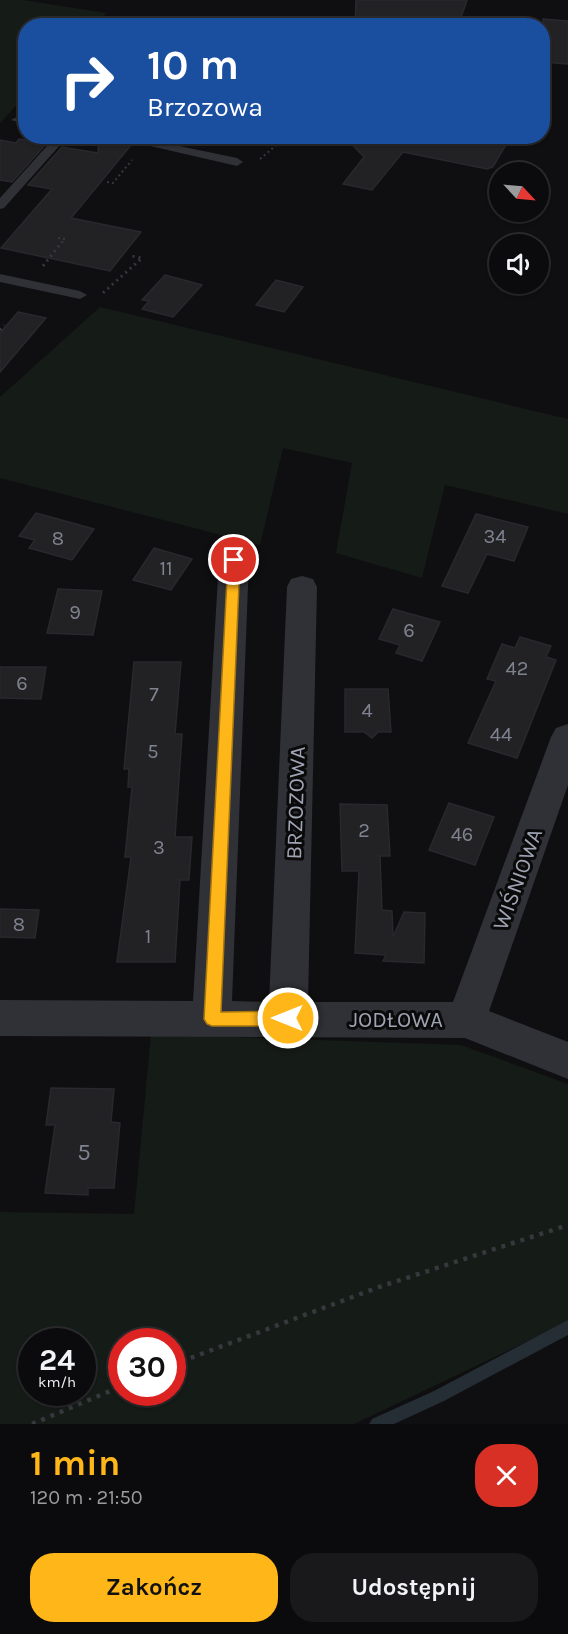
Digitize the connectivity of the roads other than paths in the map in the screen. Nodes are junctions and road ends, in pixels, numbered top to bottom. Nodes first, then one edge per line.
1 (56, 144) edge
2 (147, 144) edge
3 (237, 162) road end
4 (0, 205) edge
5 (0, 278) edge
6 (80, 295) road end
7 (234, 560) dead end
8 (302, 587) dead end
9 (568, 737) edge
10 (0, 1018) edge
11 (288, 1018) junction
12 (212, 1019) junction
13 (466, 1020) junction
14 (568, 1061) edge

1 - 4 lane
2 - 3 lane
5 - 6 lane
7 - 12 street
8 - 11 street, BRZOZOWA
9 - 13 street, WIŚNIOWA
10 - 12 street, JODŁOWA
11 - 12 street, JODŁOWA
11 - 13 street, JODŁOWA
13 - 14 street, JODŁOWA

